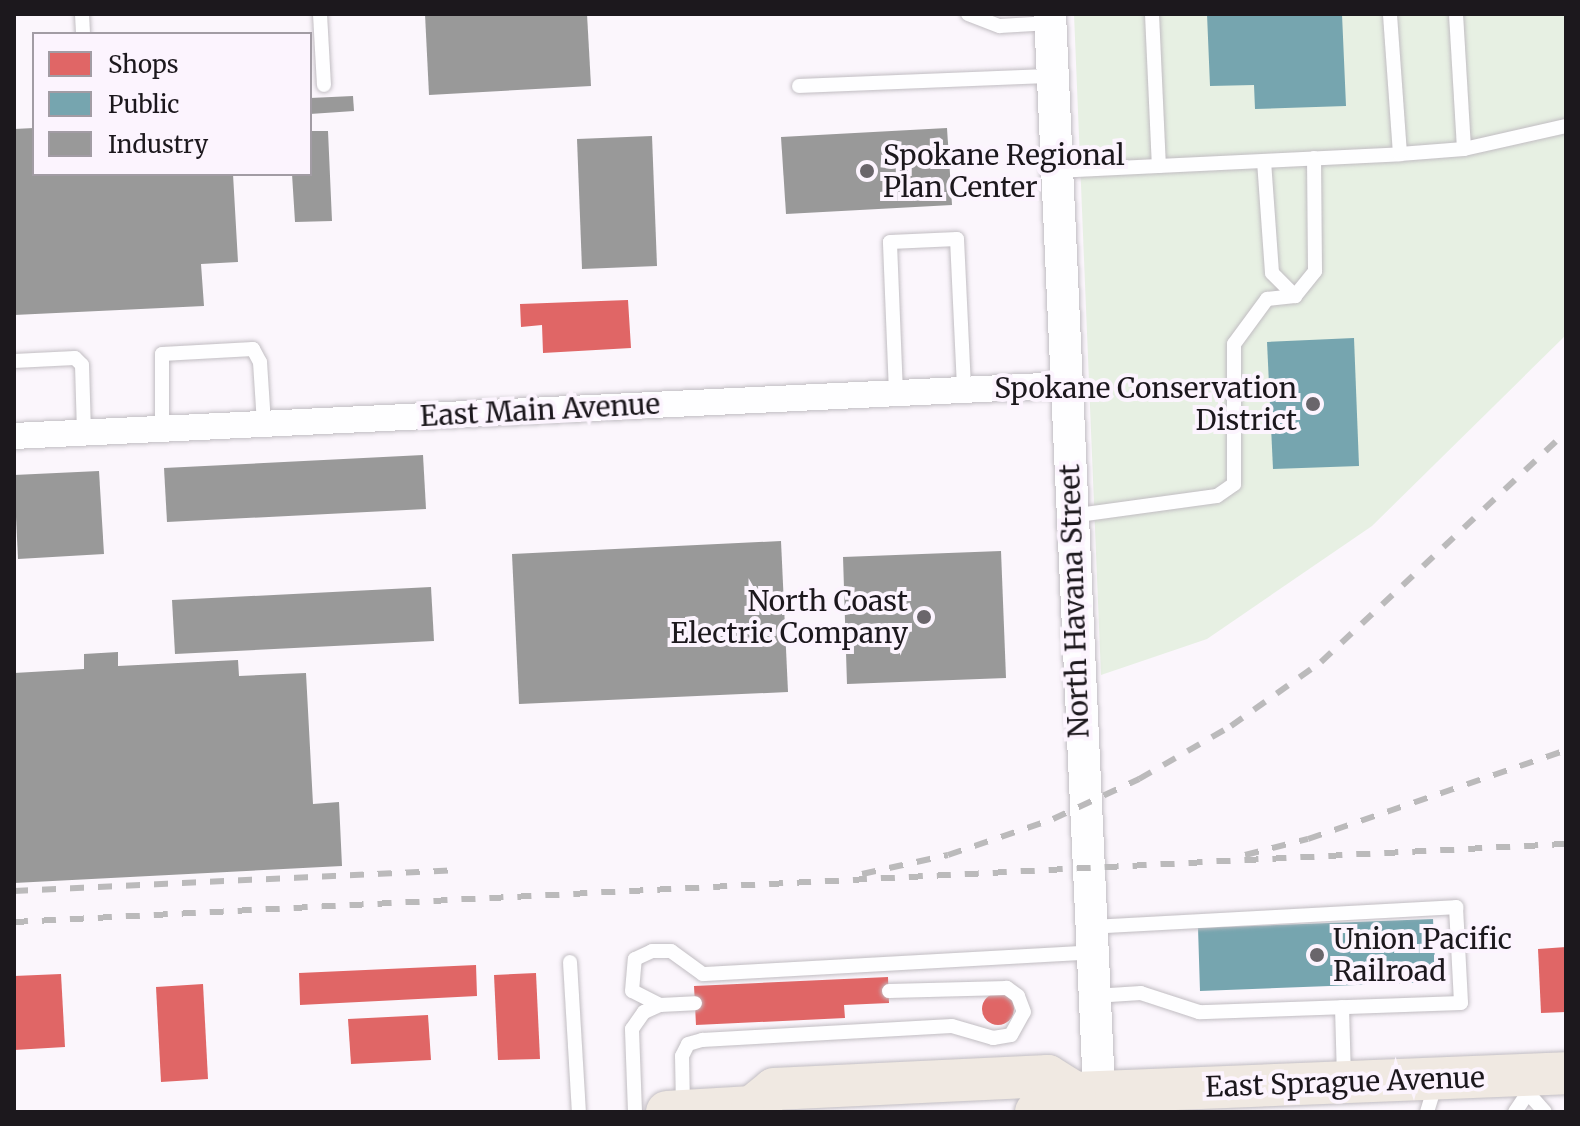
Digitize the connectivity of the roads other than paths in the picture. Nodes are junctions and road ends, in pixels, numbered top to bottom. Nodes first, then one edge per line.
1 (320, 14) edge
2 (968, 14) edge
3 (1152, 14) edge
4 (1390, 14) edge
5 (1456, 14) edge
6 (1050, 19) edge
7 (1053, 76) junction
8 (324, 85) dead end
9 (799, 86) dead end
10 (1566, 126) edge
11 (1464, 149) junction
12 (1400, 154) junction
13 (1314, 158) junction
14 (1264, 161) junction
15 (1159, 166) junction
16 (1056, 171) junction
17 (1295, 296) junction
18 (14, 361) edge
19 (1065, 385) junction
20 (964, 390) junction
21 (896, 393) junction
22 (264, 424) junction
23 (162, 429) junction
24 (84, 433) junction
25 (14, 436) edge
26 (1071, 516) junction
27 (1090, 940) junction
28 (570, 962) dead end
29 (889, 991) dead end
30 (1093, 996) junction
31 (695, 1003) dead end
32 (660, 1005) junction
33 (1342, 1007) junction
34 (1345, 1082) junction
35 (1534, 1088) edge
36 (1432, 1095) edge
37 (1091, 1099) edge
38 (1169, 1100) edge
39 (755, 1110) edge
40 (686, 1111) edge
41 (579, 1112) edge
42 (635, 1112) edge
43 (1036, 1112) edge
44 (1545, 1112) edge

1 - 8 lane
2 - 6 lane
3 - 15 lane
4 - 12 lane
5 - 11 lane
6 - 7 street, North Havana Street
7 - 9 lane
7 - 16 street, North Havana Street
10 - 11 lane
11 - 12 lane
12 - 13 lane
13 - 14 lane
13 - 17 lane
14 - 15 lane
14 - 17 lane
15 - 16 lane
16 - 19 street, North Havana Street
17 - 26 lane
18 - 24 lane
19 - 20 street, East Main Avenue
19 - 26 street, North Havana Street
20 - 21 street, East Main Avenue
20 - 21 lane
21 - 22 street, East Main Avenue
22 - 23 street, East Main Avenue
22 - 23 lane
23 - 24 street, East Main Avenue
24 - 25 street, East Main Avenue
26 - 27 street, North Havana Street
27 - 30 street, North Havana Street
27 - 32 lane
27 - 33 lane
28 - 41 lane
29 - 40 lane
30 - 33 lane
30 - 37 street, North Havana Street
31 - 32 lane
32 - 42 lane
33 - 34 lane
34 - 36 main road, East Sprague Avenue
34 - 38 main road, East Sprague Avenue
35 - 36 main road, East Sprague Avenue
35 - 44 lane
37 - 38 main road, East Sprague Avenue
37 - 39 main road, East Sprague Avenue
37 - 43 main road, East Sprague Avenue
39 - 40 main road, East Sprague Avenue

